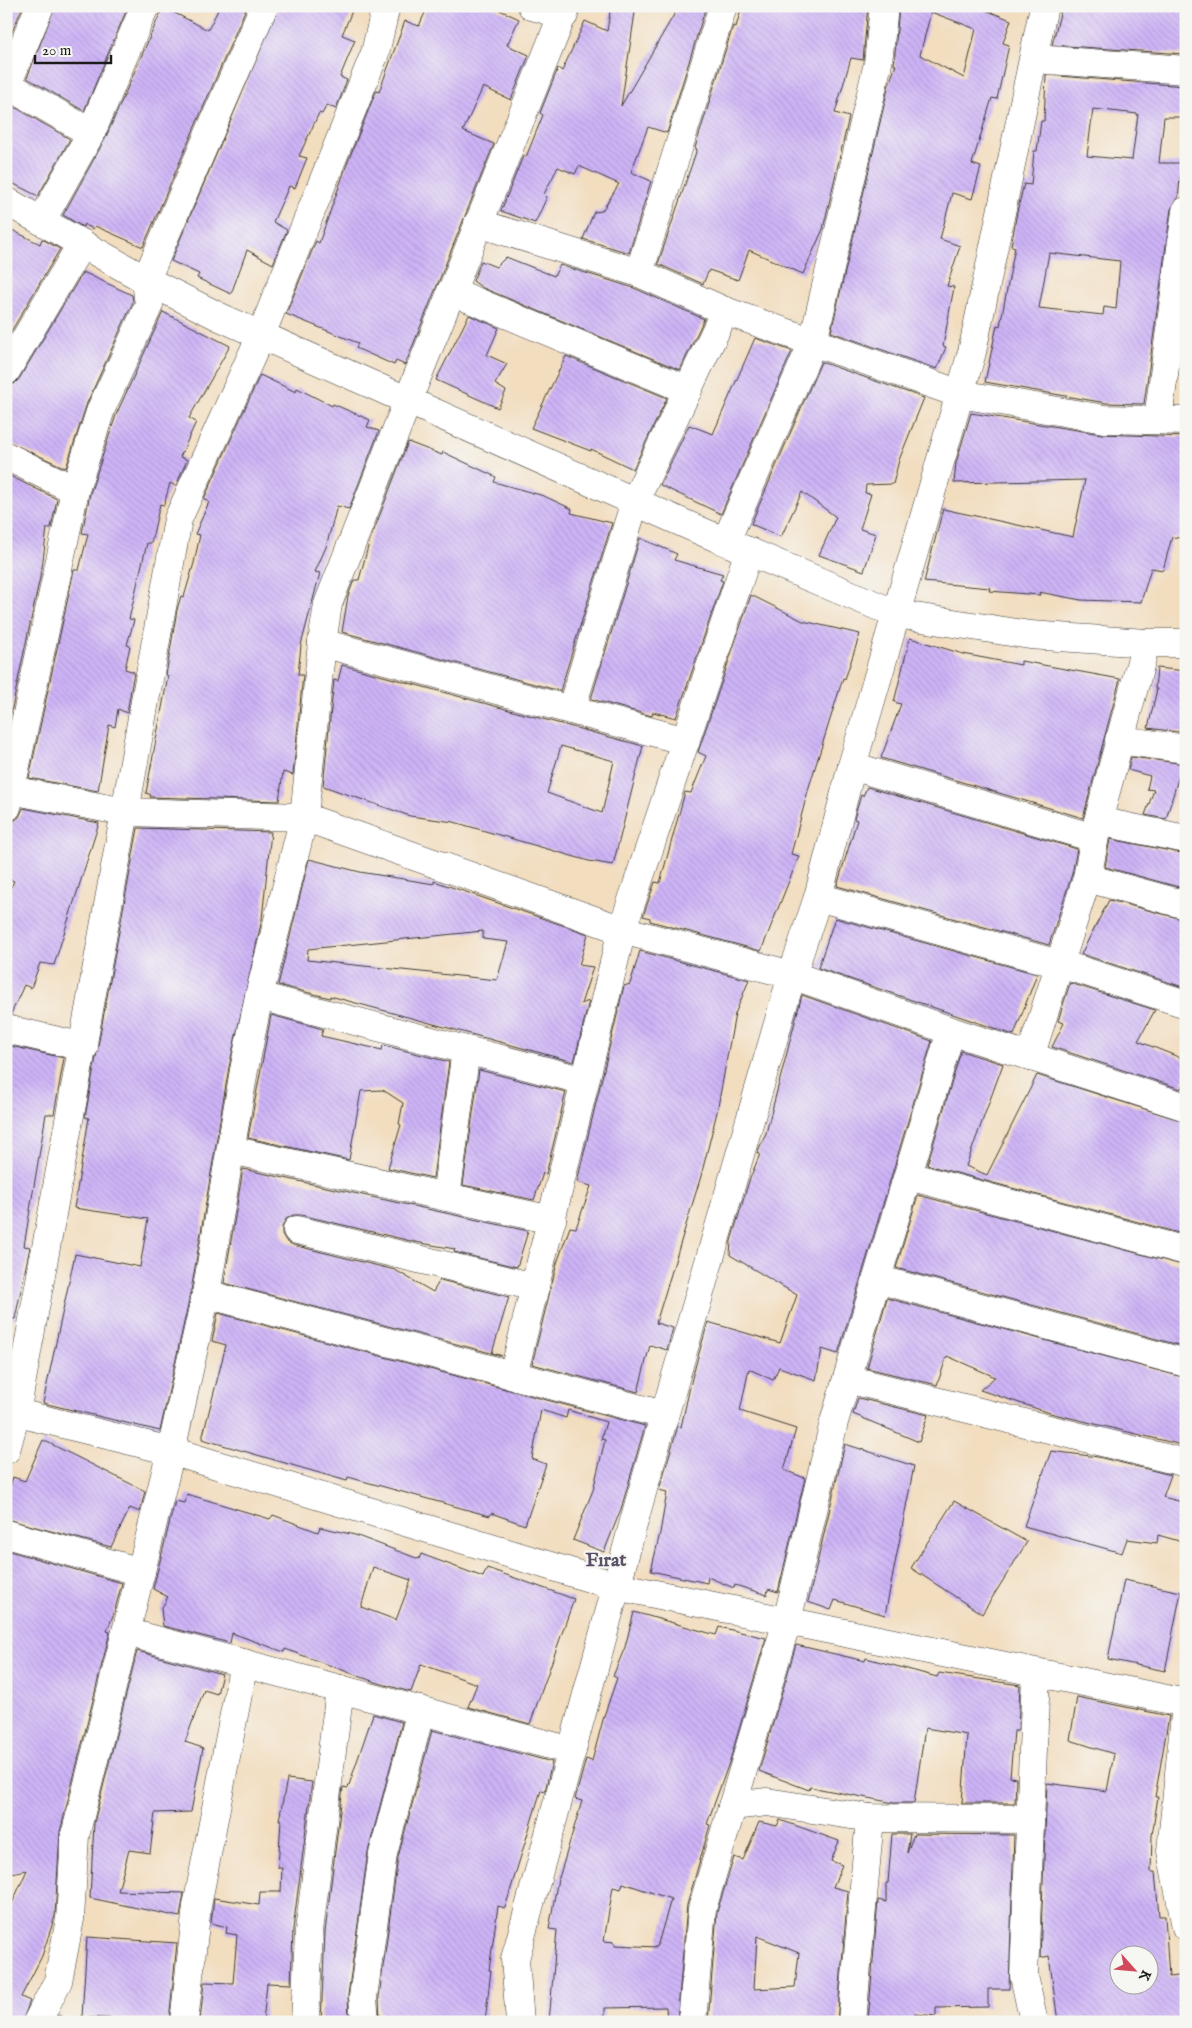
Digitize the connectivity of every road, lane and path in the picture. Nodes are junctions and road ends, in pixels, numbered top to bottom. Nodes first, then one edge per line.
1 (40, 6) edge
2 (145, 6) edge
3 (264, 6) edge
4 (386, 6) edge
5 (532, 6) edge
6 (723, 6) edge
7 (884, 6) edge
8 (1044, 6) edge
9 (565, 11) edge
10 (1035, 60) junction
11 (1186, 70) edge
12 (7, 84) edge
13 (91, 133) junction
14 (6, 201) edge
15 (1186, 212) edge
16 (42, 220) junction
17 (478, 223) junction
18 (82, 243) junction
19 (639, 273) junction
20 (146, 280) junction
21 (451, 291) junction
22 (725, 311) junction
23 (261, 335) junction
24 (813, 342) junction
25 (6, 371) edge
26 (688, 390) junction
27 (960, 394) junction
28 (408, 400) junction
29 (1158, 419) junction
30 (1186, 421) edge
31 (6, 456) edge
32 (75, 490) junction
33 (635, 501) junction
34 (737, 546) junction
35 (896, 614) junction
36 (322, 643) junction
37 (1146, 643) junction
38 (1186, 643) edge
39 (571, 710) junction
40 (1119, 740) junction
41 (686, 741) junction
42 (1186, 749) edge
43 (852, 766) junction
44 (8, 796) edge
45 (125, 812) junction
46 (304, 816) junction
47 (1096, 829) junction
48 (1186, 840) edge
49 (1087, 878) junction
50 (818, 897) junction
51 (1186, 906) edge
52 (622, 930) junction
53 (1059, 965) junction
54 (792, 975) junction
55 (259, 996) junction
56 (1186, 1004) edge
57 (6, 1029) edge
58 (951, 1031) junction
59 (84, 1047) junction
60 (466, 1050) junction
61 (1030, 1057) junction
62 (585, 1081) junction
63 (1186, 1107) edge
64 (231, 1150) junction
65 (909, 1176) junction
66 (446, 1197) junction
67 (552, 1220) junction
68 (297, 1230) dead end
69 (1186, 1251) edge
70 (877, 1278) junction
71 (535, 1287) junction
72 (206, 1294) junction
73 (1186, 1363) edge
74 (513, 1376) junction
75 (847, 1379) junction
76 (11, 1412) edge
77 (664, 1415) junction
78 (6, 1450) edge
79 (171, 1451) junction
80 (1186, 1463) edge
81 (6, 1534) edge
82 (141, 1572) junction
83 (616, 1586) junction
84 (787, 1622) junction
85 (126, 1632) junction
86 (244, 1663) junction
87 (1036, 1673) junction
88 (340, 1689) junction
89 (1186, 1704) edge
90 (420, 1710) junction
91 (572, 1751) junction
92 (732, 1806) junction
93 (870, 1818) junction
94 (1030, 1819) junction
95 (1186, 1928) edge
96 (37, 2022) edge
97 (184, 2022) edge
98 (305, 2022) edge
99 (365, 2022) edge
100 (520, 2022) edge
101 (692, 2022) edge
102 (852, 2022) edge
103 (1034, 2022) edge

1 - 12 street
2 - 13 street
3 - 20 street
4 - 23 street
5 - 9 street
6 - 19 street
7 - 24 street
8 - 10 street
9 - 17 street
10 - 11 street
10 - 27 street
12 - 13 street
13 - 16 street
14 - 16 street
15 - 29 street
16 - 18 street
17 - 19 street
17 - 21 street
18 - 20 street
18 - 25 street
19 - 22 street
20 - 23 street
20 - 32 street
21 - 26 street
21 - 28 street
22 - 24 street
22 - 26 street
23 - 28 street
23 - 45 street
24 - 27 street
24 - 34 street
26 - 33 street
27 - 29 street
27 - 35 street
28 - 33 street
28 - 36 street
29 - 30 street
31 - 32 street
32 - 44 street
33 - 34 street
33 - 39 street
34 - 35 street
34 - 41 street
35 - 37 street
35 - 43 street
36 - 39 street
36 - 46 street
37 - 38 street
37 - 40 street
39 - 41 street
40 - 42 street
40 - 47 street
41 - 52 street
43 - 47 street
43 - 50 street
44 - 45 street
45 - 46 street
45 - 59 street
46 - 52 street
46 - 55 street
47 - 48 street
47 - 49 street
49 - 51 street
49 - 53 street
50 - 53 street
50 - 54 street
52 - 54 street
52 - 62 street
53 - 56 street
53 - 61 street
54 - 58 street
54 - 77 street
55 - 60 street
55 - 64 street
57 - 59 street
58 - 61 street
58 - 65 street
59 - 76 street
60 - 62 street
60 - 66 street
61 - 63 street
62 - 67 street
64 - 66 street
64 - 72 street
65 - 69 street
65 - 70 street
66 - 67 street
67 - 71 street
68 - 71 street
70 - 73 street
70 - 75 street
71 - 74 street
72 - 74 street
72 - 79 street
74 - 77 street
75 - 80 street
75 - 84 street
76 - 78 street
76 - 79 street
77 - 83 street
79 - 82 street
79 - 83 street
81 - 82 street
82 - 85 street
83 - 84 street
83 - 91 street
84 - 87 street
84 - 92 street
85 - 86 street
85 - 96 street
86 - 88 street
86 - 97 street
87 - 89 street
87 - 94 street
88 - 90 street
88 - 98 street
89 - 95 street
90 - 91 street
90 - 99 street
91 - 100 street
92 - 93 street
92 - 101 street
93 - 94 street
93 - 102 street
94 - 103 street

